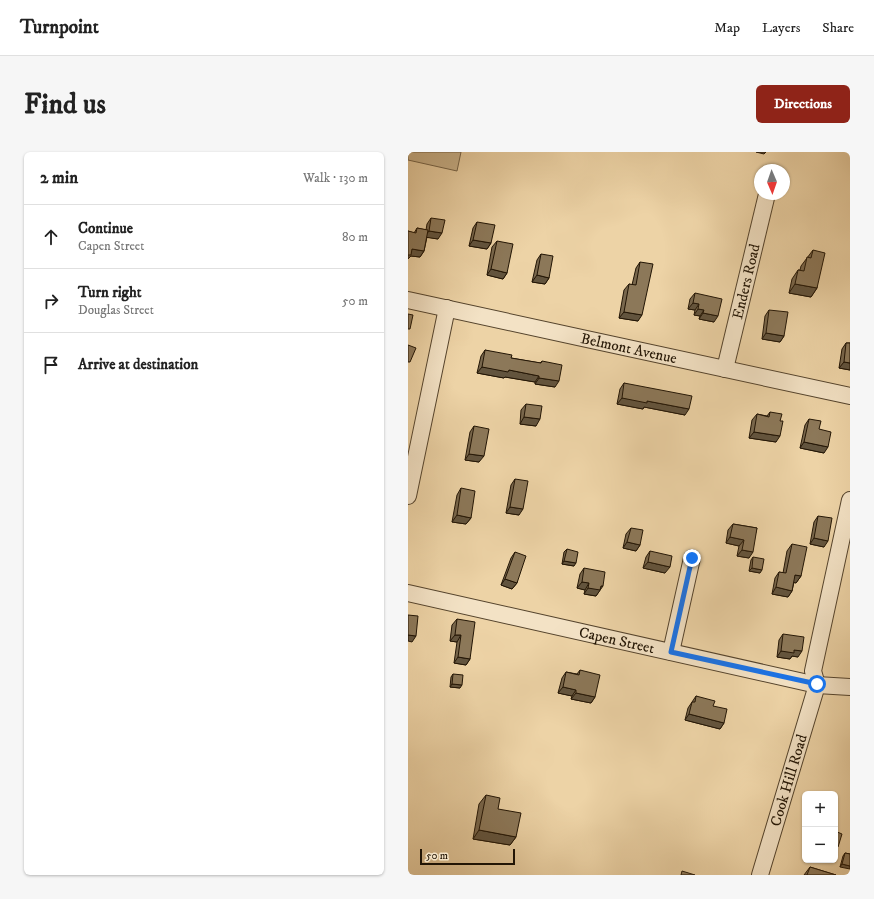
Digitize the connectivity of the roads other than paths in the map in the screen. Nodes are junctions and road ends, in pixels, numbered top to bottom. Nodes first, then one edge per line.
1 (766, 200) edge
2 (408, 300) edge
3 (447, 308) junction
4 (725, 369) junction
5 (850, 396) edge
6 (408, 496) edge
7 (850, 500) edge
8 (692, 558) dead end
9 (408, 593) edge
10 (671, 652) junction
11 (817, 684) junction
12 (850, 687) edge
13 (760, 875) edge

1 - 4 street, Enders Road
2 - 3 street, Belmont Avenue
3 - 4 street, Belmont Avenue
3 - 6 street
4 - 5 street, Belmont Avenue
7 - 11 street
8 - 10 street
9 - 10 street, Capen Street
10 - 11 street, Capen Street
11 - 12 street, Capen Street
11 - 13 street, Cook Hill Road

